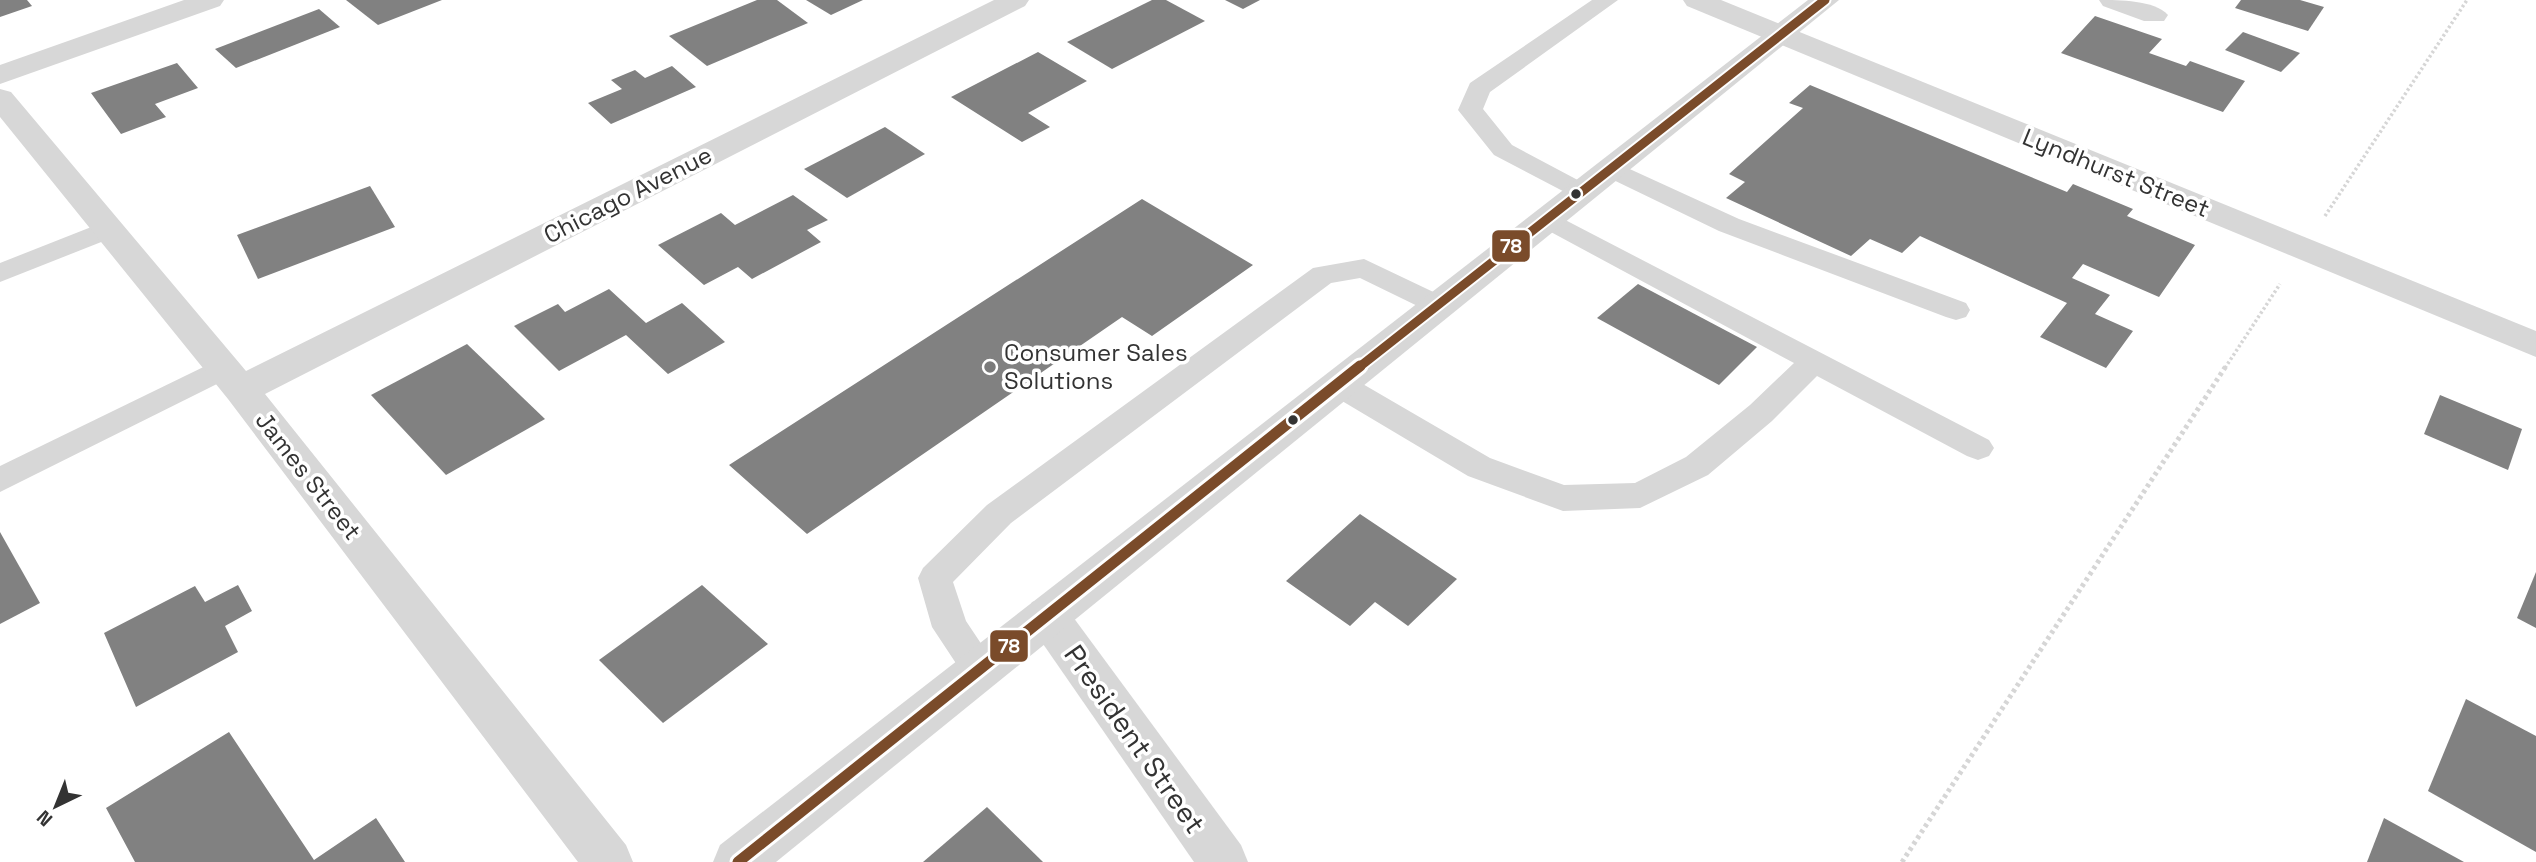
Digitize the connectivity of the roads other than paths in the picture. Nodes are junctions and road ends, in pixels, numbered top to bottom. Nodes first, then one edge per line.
1 (210, 0) edge
2 (1015, 0) edge
3 (1607, 0) edge
4 (1697, 0) edge
5 (1825, 0) edge
6 (2113, 0) edge
7 (2154, 15) dead end
8 (1778, 33) junction
9 (0, 75) edge
10 (0, 98) edge
11 (1610, 168) junction
12 (1580, 192) junction
13 (1546, 218) junction
14 (109, 229) junction
15 (0, 273) edge
16 (1436, 306) junction
17 (1956, 310) dead end
18 (2536, 345) edge
19 (1815, 360) junction
20 (232, 379) junction
21 (1338, 384) junction
22 (1978, 448) dead end
23 (0, 480) edge
24 (1047, 615) junction
25 (980, 669) junction
26 (608, 862) edge
27 (738, 862) edge
28 (1223, 862) edge

1 - 9 street
2 - 20 street, Chicago Avenue
3 - 12 lane
4 - 8 street, Lyndhurst Street
5 - 8 street
6 - 7 street
8 - 11 street
8 - 18 street, Lyndhurst Street
10 - 14 street, James Street
11 - 12 street
11 - 17 lane
12 - 13 street
13 - 16 street
13 - 19 lane
14 - 15 lane
14 - 20 street, James Street
16 - 21 street
16 - 25 lane
19 - 21 lane
19 - 22 lane
20 - 23 lane
20 - 26 street, James Street
21 - 24 street
24 - 25 street
24 - 28 street, President Street
25 - 27 street

